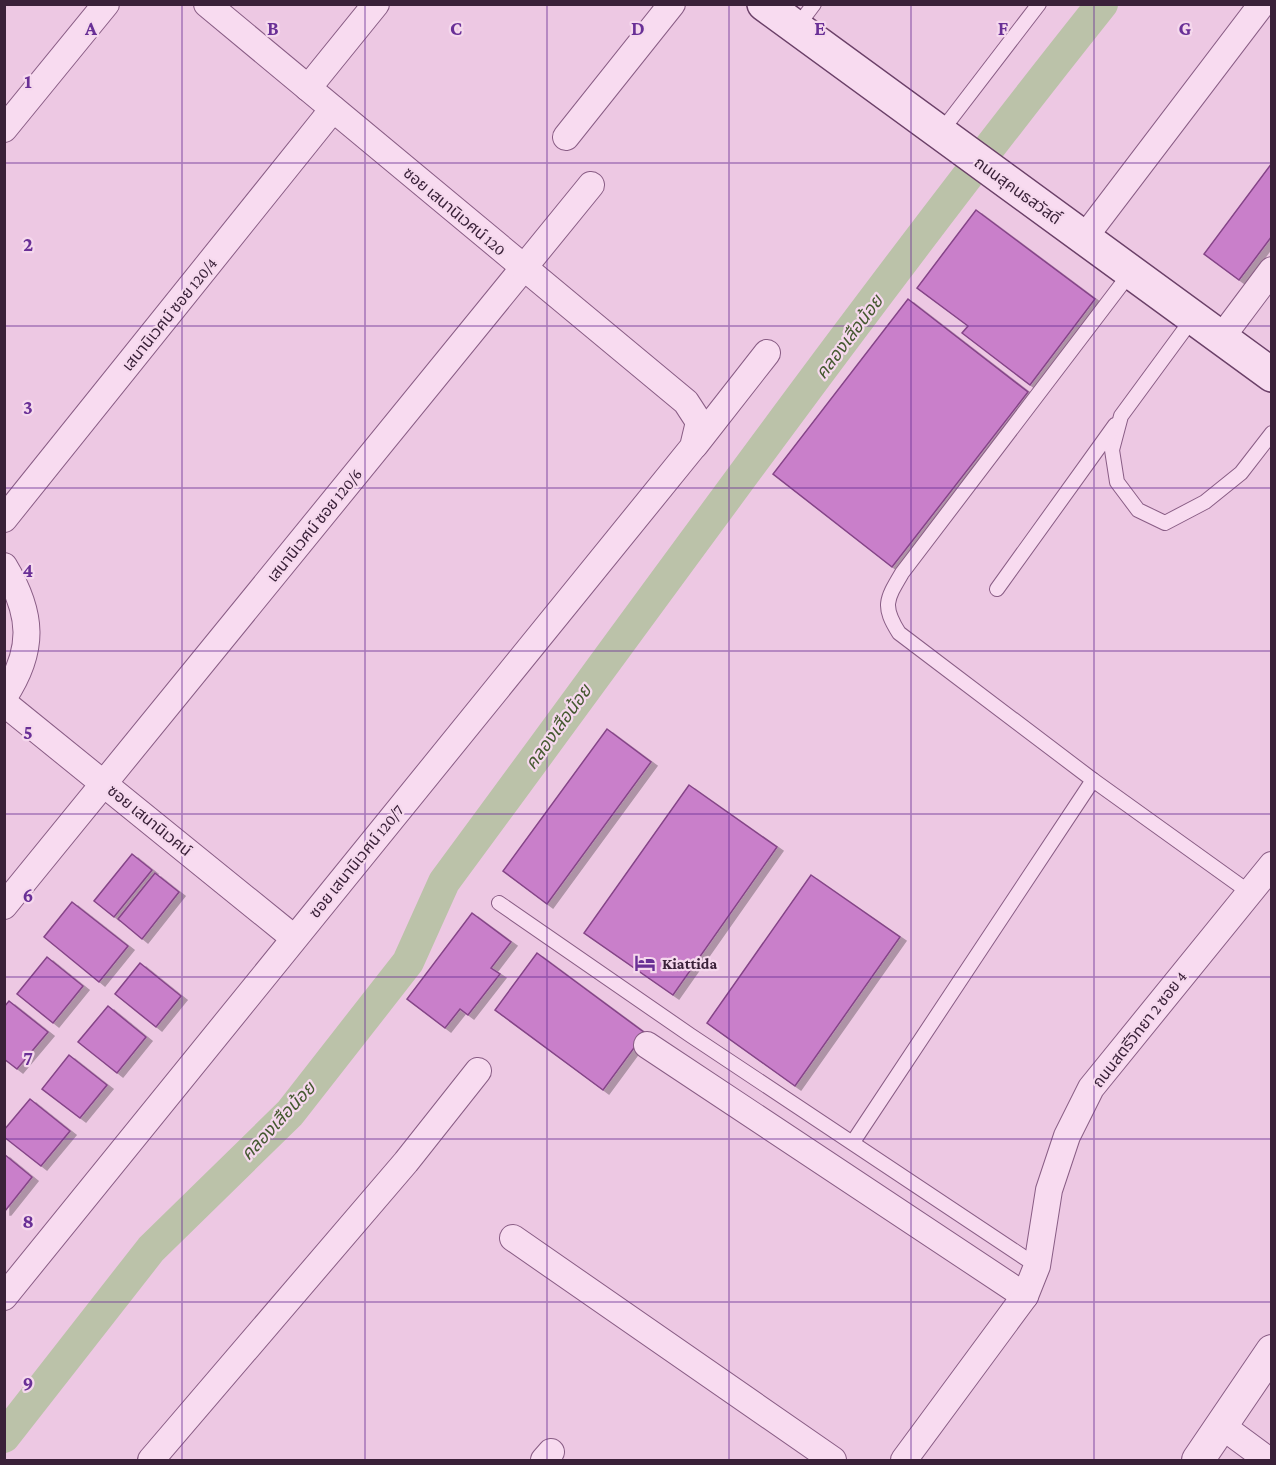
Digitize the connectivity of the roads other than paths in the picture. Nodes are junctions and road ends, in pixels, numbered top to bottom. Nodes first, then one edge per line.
1 (106, 4) edge
2 (207, 4) edge
3 (376, 4) edge
4 (672, 4) edge
5 (764, 4) edge
6 (1039, 4) edge
7 (1262, 4) edge
8 (805, 16) edge
9 (308, 88) junction
10 (333, 109) junction
11 (4, 129) edge
12 (566, 137) dead end
13 (950, 140) junction
14 (591, 185) dead end
15 (1084, 238) junction
16 (523, 268) junction
17 (1272, 270) edge
18 (1131, 272) junction
19 (1193, 318) junction
20 (1221, 338) junction
21 (767, 353) dead end
22 (1272, 375) edge
23 (1121, 416) junction
24 (699, 422) joint
25 (1272, 434) edge
26 (693, 447) junction
27 (4, 519) edge
28 (4, 566) edge
29 (997, 589) dead end
30 (4, 697) edge
31 (4, 703) edge
32 (1093, 780) junction
33 (105, 783) junction
34 (1272, 865) edge
35 (1249, 892) junction
36 (499, 903) dead end
37 (4, 906) edge
38 (294, 938) junction
39 (647, 1045) dead end
40 (478, 1071) dead end
41 (853, 1142) junction
42 (513, 1238) dead end
43 (1037, 1266) junction
44 (4, 1296) edge
45 (1025, 1296) junction
46 (1272, 1351) edge
47 (1222, 1426) junction
48 (151, 1461) edge
49 (833, 1461) edge
50 (904, 1461) edge
51 (1198, 1461) edge
52 (1268, 1461) edge

1 - 11 street
2 - 9 street, ซอย เสนานิเวศน์ 120
3 - 9 street
4 - 12 street
5 - 8 main road, ถนนสุคนธสวัสดิ์
6 - 13 lane
7 - 15 street
8 - 13 main road, ถนนสุคนธสวัสดิ์
9 - 10 street, ซอย เสนานิเวศน์ 120
10 - 16 street, ซอย เสนานิเวศน์ 120
10 - 27 street, เสนานิเวศน์ ซอย 120/4
13 - 15 main road, ถนนสุคนธสวัสดิ์
14 - 16 street, เสนานิเวศน์ ซอย 120/6
15 - 18 main road, ถนนสุคนธสวัสดิ์
16 - 24 street, ซอย เสนานิเวศน์ 120
16 - 33 street, เสนานิเวศน์ ซอย 120/6
17 - 20 street
18 - 19 main road, ถนนสุคนธสวัสดิ์
18 - 32 lane
19 - 20 main road, ถนนสุคนธสวัสดิ์
19 - 23 lane
20 - 22 main road, ถนนสุคนธสวัสดิ์
21 - 26 street
23 - 25 lane
23 - 29 lane
24 - 26 street, ซอย เสนานิเวศน์ 120/7
26 - 38 street, ซอย เสนานิเวศน์ 120/7
28 - 30 street
31 - 33 street, ซอย เสนานิเวศน์
32 - 35 lane
32 - 41 lane
33 - 37 street, เสนานิเวศน์ ซอย 120/6
33 - 38 street, ซอย เสนานิเวศน์
34 - 35 street, ถนนสตรีวิทยา 2 ซอย 4
35 - 43 street, ถนนสตรีวิทยา 2 ซอย 4
36 - 41 lane
38 - 44 street, ซอย เสนานิเวศน์ 120/7
39 - 45 street
40 - 48 street
41 - 43 lane
42 - 49 street
43 - 45 street, ถนนสตรีวิทยา 2 ซอย 4
45 - 50 street, ถนนสตรีวิทยา 2 ซอย 4
46 - 47 street
47 - 51 street
47 - 52 street

